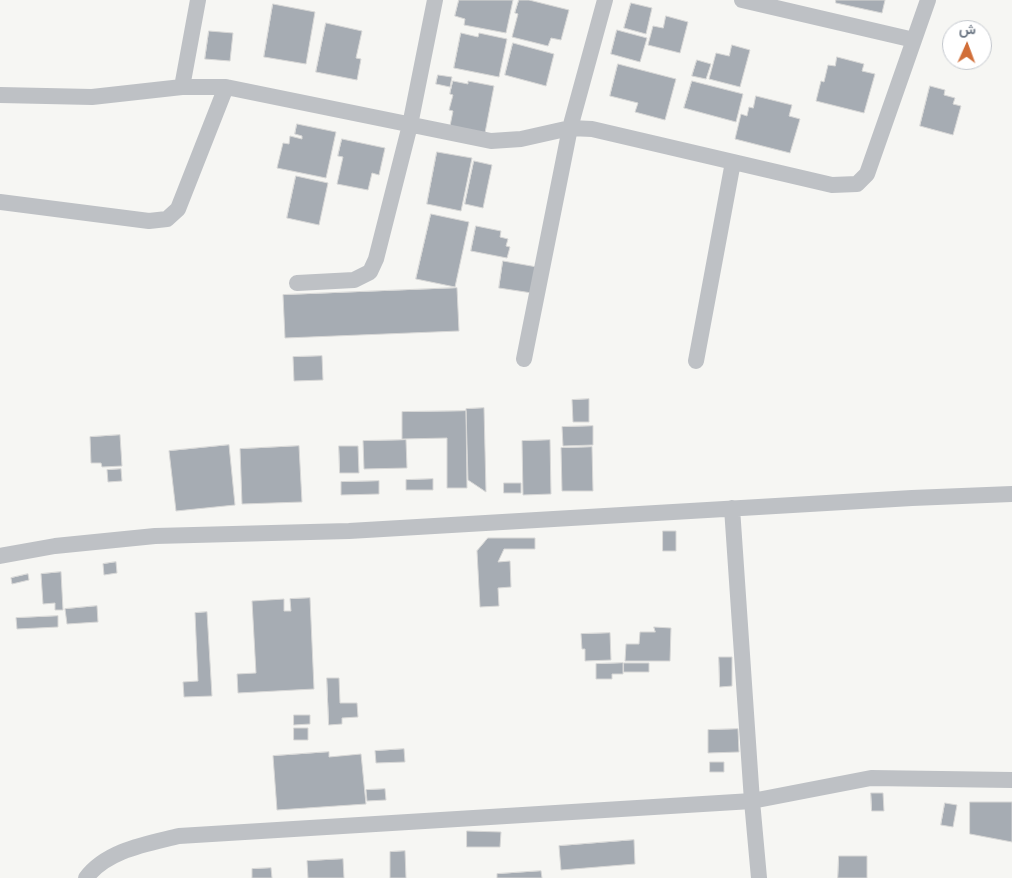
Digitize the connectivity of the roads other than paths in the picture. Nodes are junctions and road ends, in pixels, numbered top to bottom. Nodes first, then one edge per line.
1 (198, 0) edge
2 (435, 0) edge
3 (604, 0) edge
4 (742, 0) edge
5 (928, 0) edge
6 (914, 40) junction
7 (182, 87) junction
8 (226, 87) junction
9 (0, 95) edge
10 (410, 125) junction
11 (570, 128) junction
12 (733, 162) junction
13 (0, 202) edge
14 (298, 284) dead end
15 (524, 359) dead end
16 (696, 361) dead end
17 (1012, 494) edge
18 (732, 508) junction
19 (0, 556) edge
20 (1012, 780) edge
21 (752, 801) junction
22 (86, 878) edge
23 (759, 878) edge

1 - 7 street
2 - 10 street
3 - 11 street
4 - 6 street
5 - 6 street
6 - 12 street
7 - 8 street
7 - 9 street
8 - 10 street
8 - 13 street
10 - 11 street
10 - 14 street
11 - 12 street
11 - 15 street
12 - 16 street
17 - 18 street
18 - 19 street
18 - 21 street
20 - 21 street
21 - 22 street
21 - 23 street

